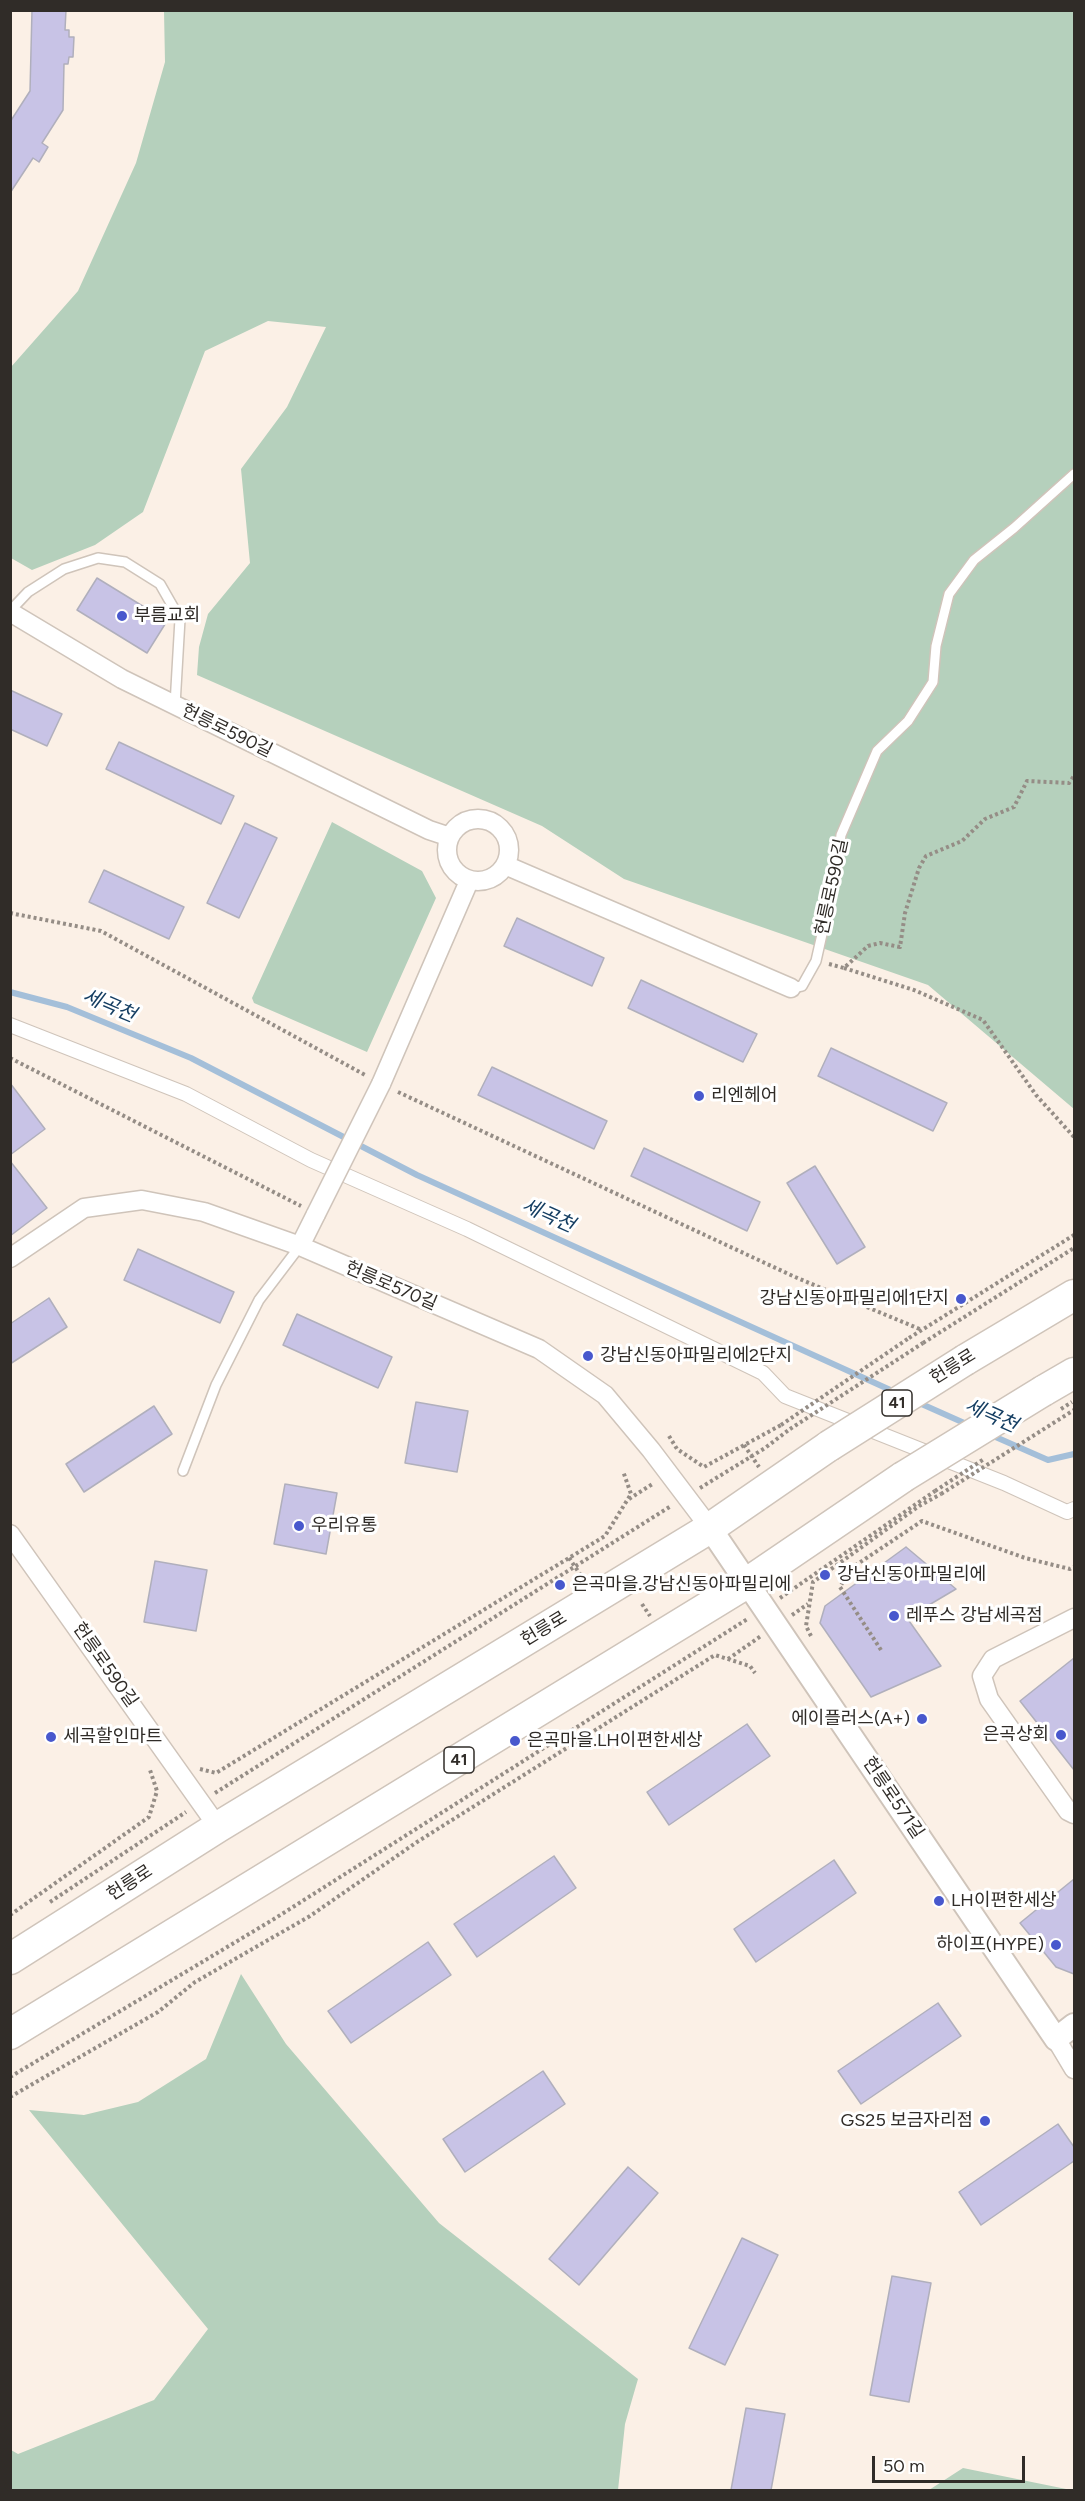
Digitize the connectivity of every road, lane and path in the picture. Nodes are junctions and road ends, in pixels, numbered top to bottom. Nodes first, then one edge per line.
1 (1074, 474) edge
2 (10, 611) edge
3 (176, 705) junction
4 (1074, 776) edge
5 (450, 837) junction
6 (505, 865) junction
7 (469, 881) junction
8 (10, 913) edge
9 (816, 961) junction
10 (844, 968) junction
11 (791, 988) joint
12 (10, 1024) edge
13 (10, 1058) edge
14 (381, 1084) junction
15 (1074, 1137) edge
16 (316, 1214) junction
17 (1074, 1235) edge
18 (300, 1246) junction
19 (1074, 1248) edge
20 (10, 1258) edge
21 (1074, 1295) edge
22 (922, 1330) junction
23 (1074, 1373) edge
24 (1074, 1410) edge
25 (669, 1436) dead end
26 (623, 1471) dead end
27 (183, 1472) dead end
28 (935, 1491) dead end
29 (686, 1496) junction
30 (1074, 1509) edge
31 (710, 1528) junction
32 (10, 1534) edge
33 (1074, 1567) edge
34 (747, 1583) junction
35 (765, 1609) junction
36 (1074, 1618) edge
37 (813, 1638) dead end
38 (881, 1650) dead end
39 (755, 1673) dead end
40 (192, 1761) dead end
41 (150, 1770) dead end
42 (201, 1803) junction
43 (1074, 1814) edge
44 (218, 1827) junction
45 (40, 1908) dead end
46 (10, 1915) edge
47 (10, 1959) edge
48 (1074, 2025) edge
49 (10, 2034) edge
50 (1056, 2039) junction
51 (1074, 2069) edge
52 (10, 2077) edge
53 (10, 2097) edge

1 - 9 lane, 헌릉로590길
2 - 3 street, 헌릉로590길
2 - 3 lane
3 - 5 street, 헌릉로590길
4 - 10 path
5 - 6 street
5 - 7 street
6 - 7 street
6 - 11 street, 헌릉로590길
7 - 14 street
8 - 14 path
9 - 10 path
9 - 11 lane, 헌릉로590길
10 - 15 path
12 - 30 street
13 - 16 path
14 - 16 street, bridge
14 - 22 path
16 - 18 street
17 - 22 path
18 - 20 street, 헌릉로570길
18 - 27 lane
18 - 29 street, 헌릉로570길
19 - 29 path, bridge
21 - 31 main road, 헌릉로 / 41, bridge
22 - 25 path, bridge
23 - 34 main road, 41, bridge
24 - 37 path, bridge
26 - 40 path
28 - 35 path
29 - 31 street, 헌릉로570길
29 - 42 path
31 - 34 street, 헌릉로571길
31 - 44 main road, 헌릉로 / 41
32 - 42 street, 헌릉로590길
33 - 38 path
34 - 35 street, 헌릉로571길
34 - 49 main road, 41
35 - 50 street, 헌릉로571길
35 - 52 path
36 - 43 street
39 - 53 path
41 - 46 path
42 - 44 street, 헌릉로590길
42 - 45 path
44 - 47 main road, 헌릉로 / 41
48 - 50 street
50 - 51 street, 헌릉로571길

